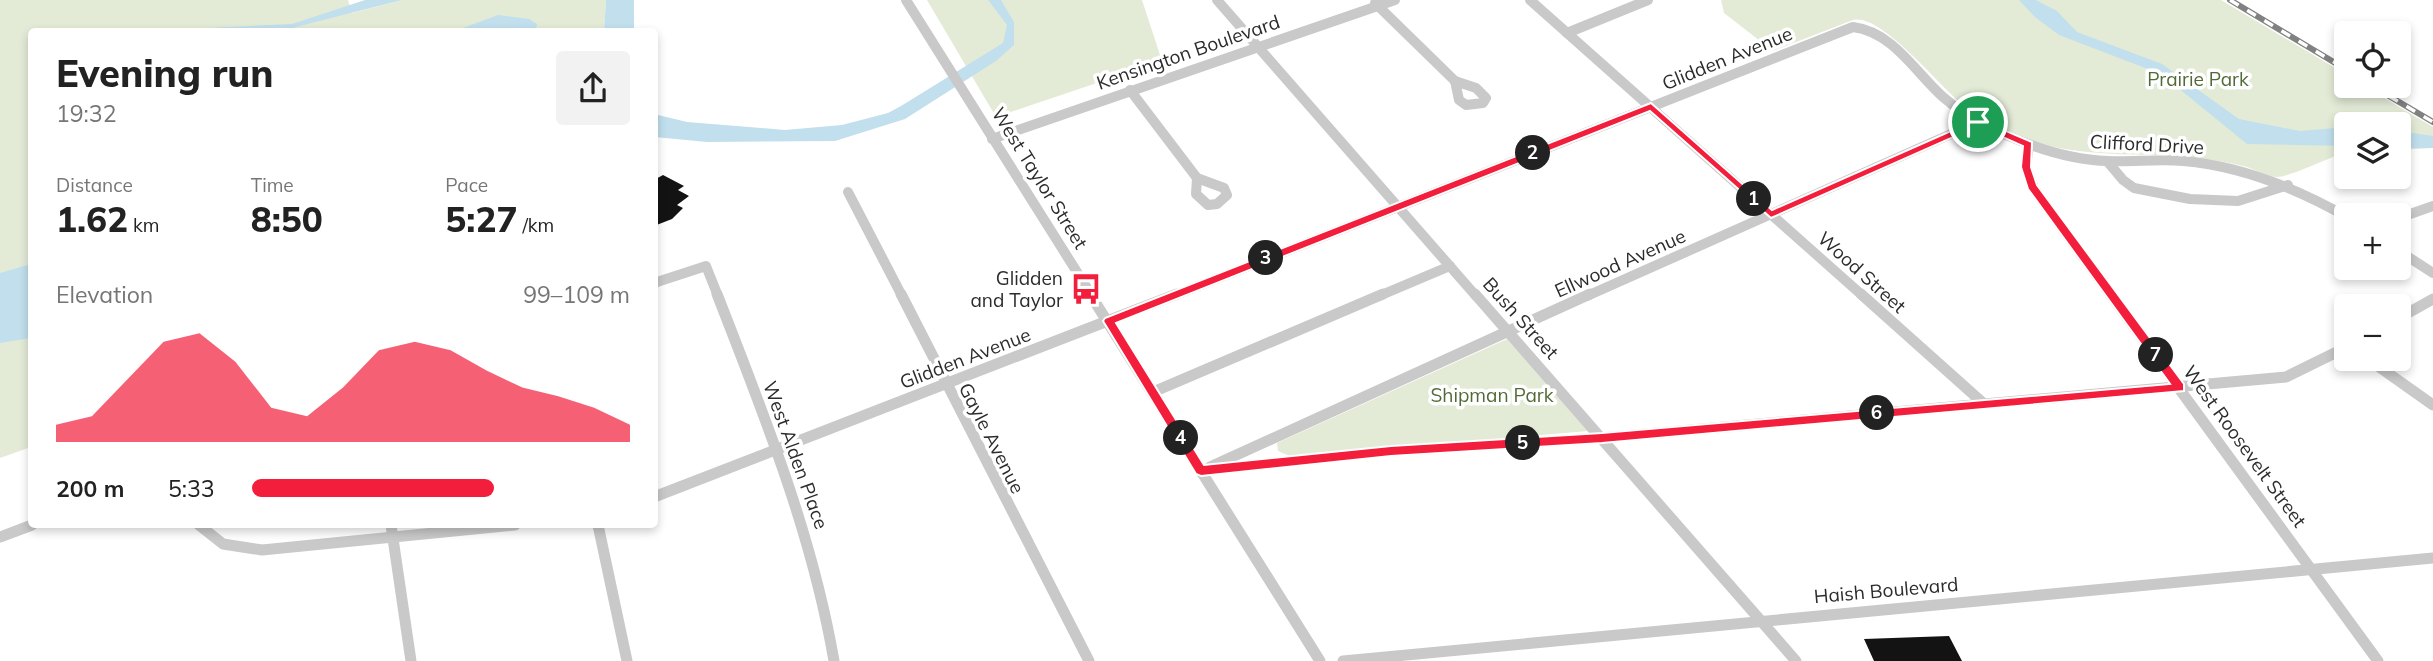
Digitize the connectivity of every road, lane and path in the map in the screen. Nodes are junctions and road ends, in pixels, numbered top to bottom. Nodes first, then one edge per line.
1 (906, 0) edge
2 (1217, 0) edge
3 (1395, 0) edge
4 (1530, 0) edge
5 (1648, 0) edge
6 (1375, 3) edge
7 (1567, 33) junction
8 (1834, 34) joint
9 (1259, 47) junction
10 (1455, 81) dead end
11 (1130, 90) junction
12 (1651, 107) junction
13 (1978, 122) junction
14 (992, 139) junction
15 (2029, 145) junction
16 (2107, 161) junction
17 (1197, 178) dead end
18 (2288, 185) junction
19 (848, 192) dead end
20 (2433, 206) edge
21 (1397, 207) junction
22 (2334, 210) edge
23 (2411, 214) edge
24 (1771, 215) junction
25 (2411, 259) edge
26 (1450, 266) junction
27 (2433, 273) edge
28 (658, 283) edge
29 (2433, 299) edge
30 (2411, 311) edge
31 (1109, 321) junction
32 (1507, 332) junction
33 (2334, 353) edge
34 (2385, 371) edge
35 (944, 384) junction
36 (2180, 388) junction
37 (1153, 392) junction
38 (1983, 403) junction
39 (2433, 405) edge
40 (1602, 438) junction
41 (777, 450) junction
42 (1201, 471) junction
43 (658, 495) edge
44 (28, 526) edge
45 (203, 528) edge
46 (392, 528) edge
47 (490, 528) edge
48 (599, 528) edge
49 (5, 535) edge
50 (394, 540) junction
51 (2433, 558) edge
52 (2311, 569) junction
53 (1761, 621) junction
54 (411, 661) edge
55 (627, 661) edge
56 (834, 661) edge
57 (1088, 661) edge
58 (1320, 661) edge
59 (1343, 661) edge
60 (1796, 661) edge
61 (2378, 661) edge

1 - 14 street, West Taylor Street
2 - 9 street, Bush Street
3 - 6 street, Kensington Boulevard
4 - 7 street, Wood Street
5 - 7 street
6 - 9 street, Kensington Boulevard
6 - 10 street
7 - 12 street, Wood Street
8 - 12 street, Glidden Avenue
8 - 13 street, Clifford Drive
9 - 11 street, Kensington Boulevard
9 - 21 street, Bush Street
11 - 14 street, Kensington Boulevard
11 - 17 street
12 - 21 street, Glidden Avenue
12 - 24 street, Wood Street
13 - 15 street, Clifford Drive
13 - 24 street, Ellwood Avenue
14 - 31 street, West Taylor Street
15 - 16 street, Clifford Drive
15 - 36 street, West Roosevelt Street
16 - 18 street, Clifford Drive
16 - 18 street
18 - 22 street, Clifford Drive
19 - 35 street, Gayle Avenue
20 - 23 street
21 - 26 street, Bush Street
21 - 31 street, Glidden Avenue
24 - 32 street, Ellwood Avenue
24 - 38 street, Wood Street
25 - 27 street
26 - 32 street, Bush Street
26 - 37 street
28 - 41 street, West Alden Place
29 - 30 street
31 - 35 street, Glidden Avenue
31 - 37 street, West Taylor Street
32 - 40 street, Bush Street
32 - 42 street, Ellwood Avenue
33 - 36 street
34 - 39 street
35 - 41 street, Glidden Avenue
35 - 57 street, Gayle Avenue
36 - 38 street
36 - 52 street, West Roosevelt Street
37 - 42 street, West Taylor Street
38 - 40 street
40 - 42 street
40 - 53 street, Bush Street
41 - 43 street, Glidden Avenue
41 - 56 street, West Alden Place
42 - 58 street, West Taylor Street
44 - 49 street
45 - 50 street
46 - 50 street
47 - 50 street
48 - 55 street
50 - 54 street
51 - 52 street, Haish Boulevard
52 - 53 street, Haish Boulevard
52 - 61 street, West Roosevelt Street
53 - 59 street, Haish Boulevard
53 - 60 street, Bush Street

